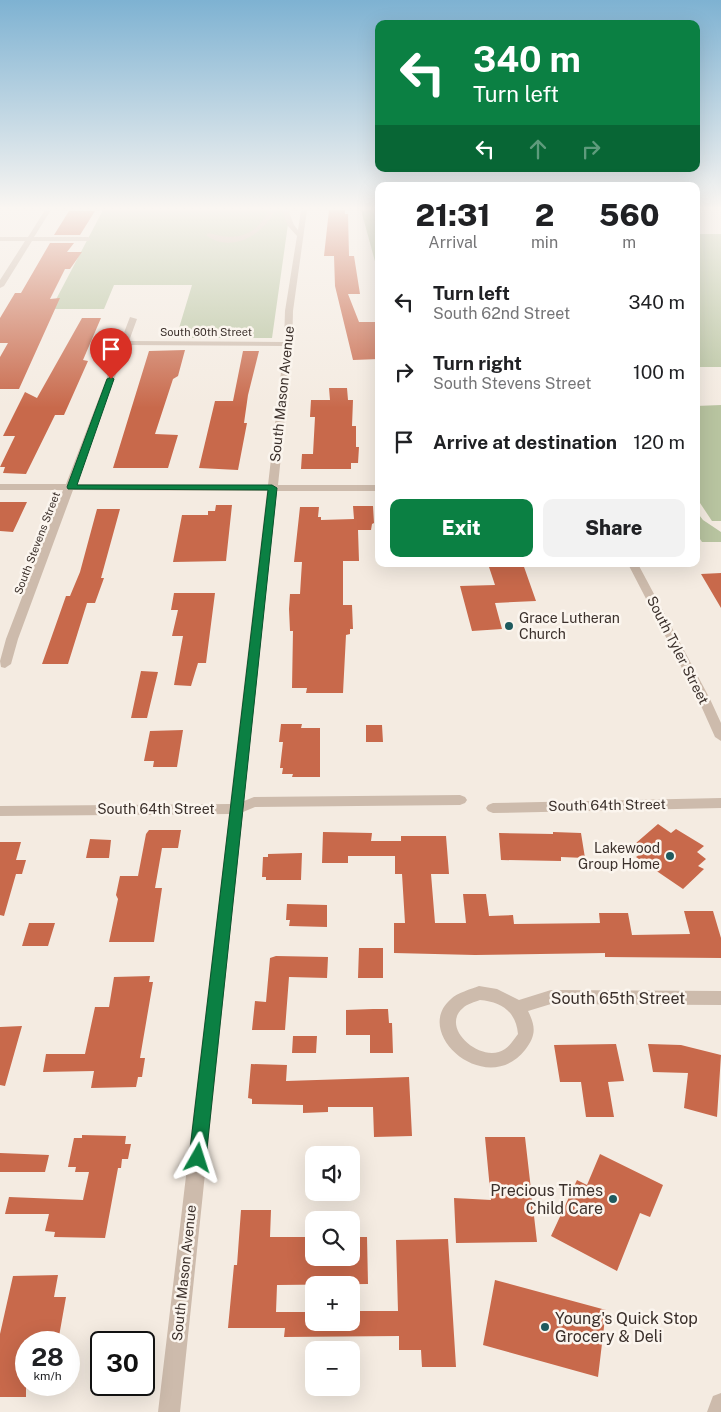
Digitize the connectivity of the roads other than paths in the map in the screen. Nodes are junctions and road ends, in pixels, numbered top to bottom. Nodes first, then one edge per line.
1 (294, 276) edge
2 (134, 319) dead end
3 (124, 343) junction
4 (288, 344) junction
5 (72, 487) junction
6 (0, 488) edge
7 (272, 488) junction
8 (375, 488) edge
9 (635, 567) edge
10 (5, 664) dead end
11 (721, 737) edge
12 (460, 800) dead end
13 (721, 803) edge
14 (494, 808) dead end
15 (237, 809) junction
16 (0, 811) edge
17 (721, 998) edge
18 (518, 1008) junction
19 (721, 1404) edge
20 (169, 1412) edge
21 (718, 1412) edge

1 - 4 street, South Mason Avenue
2 - 3 street, South Stevens Street
3 - 4 street, South 60th Street
3 - 5 street, South Stevens Street
4 - 7 street, South Mason Avenue
5 - 6 street
5 - 7 street
5 - 10 street, South Stevens Street
7 - 8 street
7 - 15 street, South Mason Avenue
9 - 11 street, South Tyler Street
12 - 15 street, South 64th Street
13 - 14 street, South 64th Street
15 - 16 street, South 64th Street
15 - 20 street, South Mason Avenue
17 - 18 street, South 65th Street
18 - 18 street
19 - 21 street

